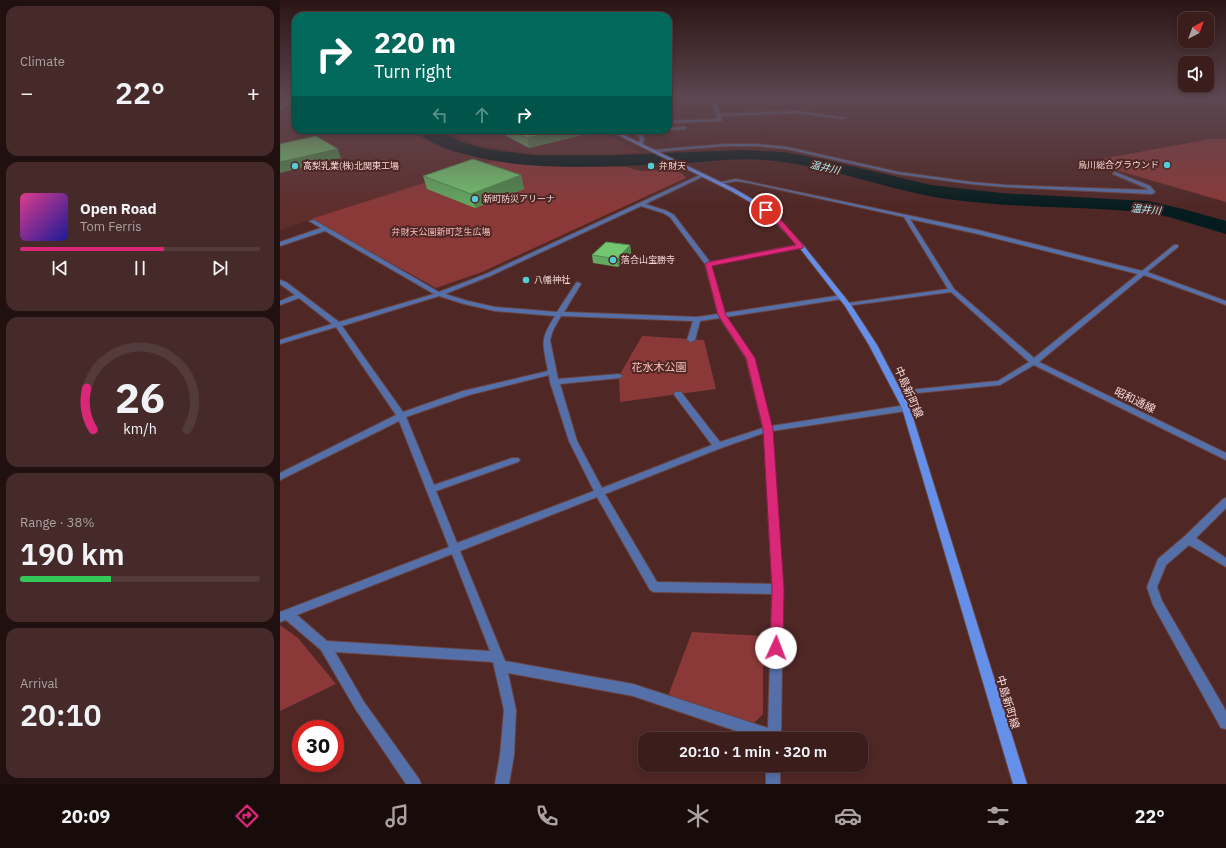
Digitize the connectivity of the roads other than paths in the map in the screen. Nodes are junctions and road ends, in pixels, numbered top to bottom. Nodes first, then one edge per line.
1 (622, 136) edge
2 (640, 136) edge
3 (641, 144) junction
4 (655, 152) junction
5 (1115, 172) dead end
6 (702, 175) junction
7 (719, 183) junction
8 (641, 204) junction
9 (906, 217) junction
10 (312, 221) dead end
11 (324, 229) junction
12 (280, 244) edge
13 (801, 246) junction
14 (1176, 246) dead end
15 (708, 264) junction
16 (1143, 273) junction
17 (280, 282) edge
18 (578, 284) dead end
19 (952, 290) junction
20 (439, 294) junction
21 (300, 295) junction
22 (842, 297) junction
23 (280, 303) edge
24 (1226, 303) edge
25 (848, 305) junction
26 (558, 314) junction
27 (722, 315) junction
28 (697, 319) junction
29 (338, 325) junction
30 (691, 340) dead end
31 (280, 342) edge
32 (1034, 362) junction
33 (619, 376) dead end
34 (553, 377) junction
35 (899, 393) junction
36 (678, 394) dead end
37 (906, 408) junction
38 (401, 416) junction
39 (768, 429) junction
40 (718, 446) junction
41 (1226, 457) edge
42 (515, 460) dead end
43 (280, 477) edge
44 (430, 490) junction
45 (600, 493) junction
46 (1226, 502) edge
47 (1189, 538) junction
48 (453, 549) junction
49 (1226, 563) edge
50 (778, 589) junction
51 (283, 616) edge
52 (324, 646) junction
53 (499, 662) junction
54 (1226, 723) edge
55 (756, 732) edge
56 (774, 732) edge
57 (773, 772) edge
58 (414, 784) edge
59 (502, 784) edge
60 (772, 784) edge
61 (1020, 784) edge

1 - 3 main road, 中島新町線
2 - 3 street
3 - 4 main road, 中島新町線
4 - 5 street
4 - 6 main road, 中島新町線
6 - 7 main road, 中島新町線
6 - 8 street
7 - 9 street
7 - 13 main road, 中島新町線
8 - 15 street
8 - 20 street
9 - 16 street
9 - 19 street, 昭和通線
10 - 11 street
11 - 12 street
11 - 20 street
13 - 15 street
13 - 22 main road, 中島新町線
14 - 16 street
15 - 27 street
16 - 24 street
16 - 32 street
17 - 21 street
18 - 26 street
19 - 25 street
19 - 32 street, 昭和通線
20 - 26 street
20 - 29 street
21 - 23 street
21 - 29 street
22 - 25 main road, 中島新町線
22 - 27 street
25 - 35 main road, 中島新町線
26 - 28 street
26 - 34 street
27 - 28 street
27 - 39 street
28 - 30 street
29 - 31 street
29 - 38 street
32 - 35 street
32 - 41 street, 昭和通線
33 - 34 street
34 - 38 street
34 - 45 street
35 - 37 main road, 中島新町線
36 - 40 street
37 - 39 street
37 - 61 main road, 中島新町線
38 - 43 street
38 - 44 street
39 - 40 street
39 - 50 street
40 - 45 street
42 - 44 street
44 - 48 street
45 - 48 street
45 - 50 street
46 - 47 street
47 - 49 street
47 - 54 street
48 - 51 street
48 - 53 street
50 - 56 street
51 - 52 street
52 - 53 street
52 - 58 street
53 - 55 street
53 - 59 street
57 - 60 street

